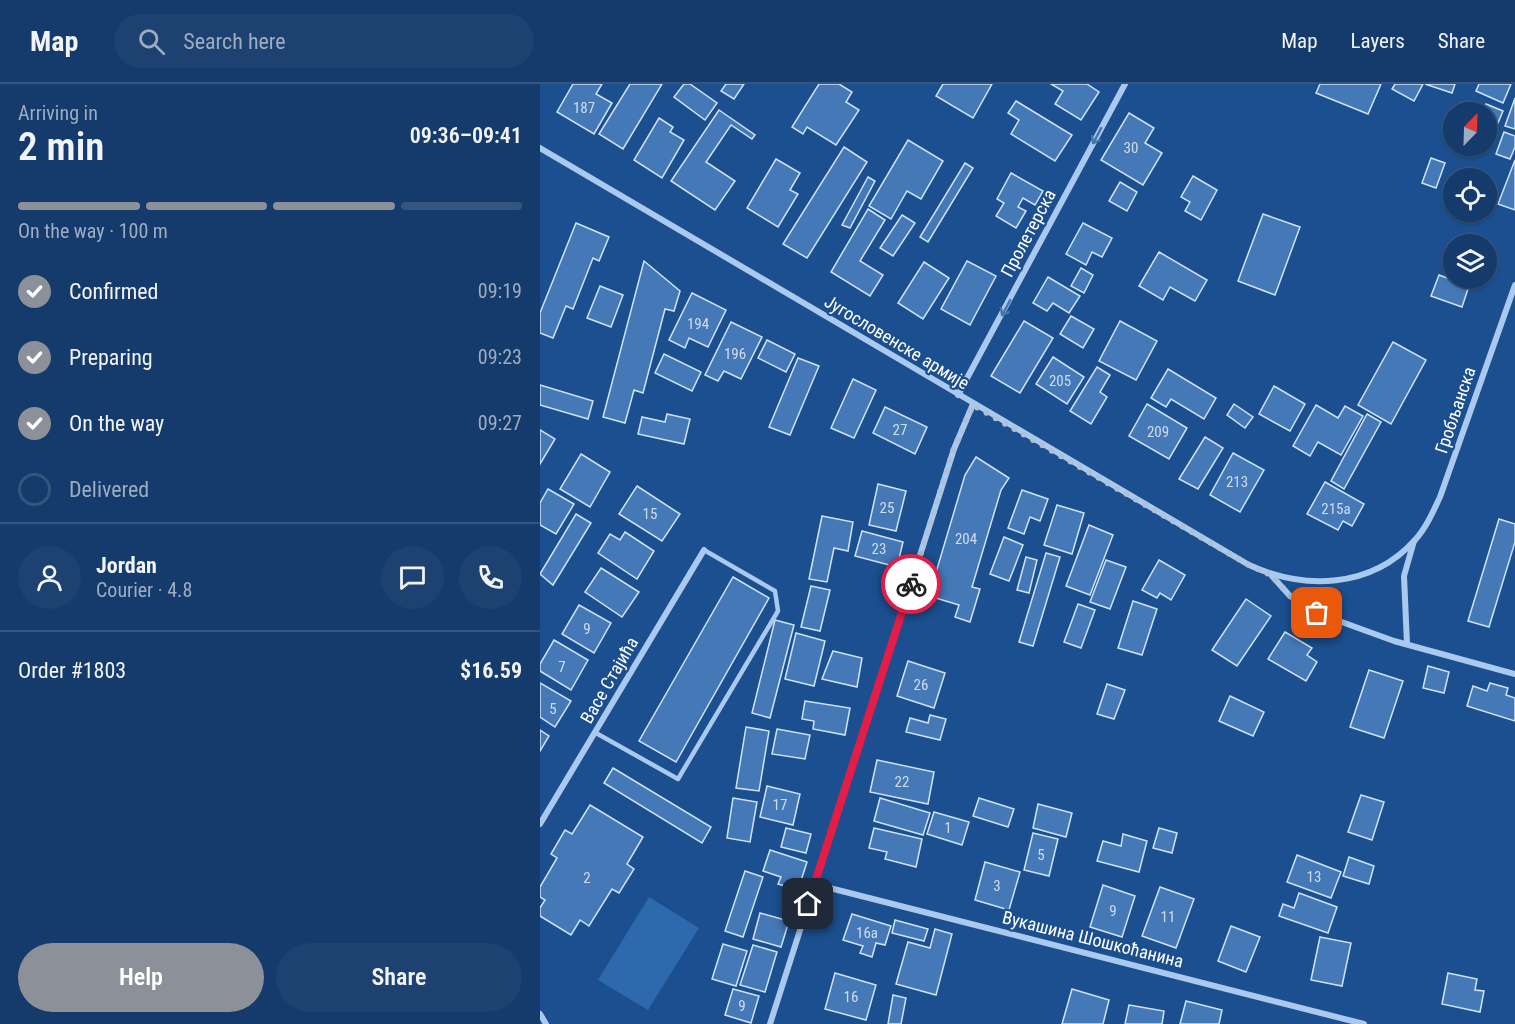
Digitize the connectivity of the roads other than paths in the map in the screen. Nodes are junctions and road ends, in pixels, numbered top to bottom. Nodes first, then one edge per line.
1 (1125, 84) edge
2 (540, 148) edge
3 (1515, 285) edge
4 (958, 395) junction
5 (973, 405) junction
6 (1414, 541) junction
7 (704, 550) joint
8 (1271, 575) junction
9 (1407, 644) junction
10 (1515, 674) edge
11 (596, 733) junction
12 (540, 824) edge
13 (814, 884) junction
14 (540, 1014) edge
15 (546, 1024) edge
16 (770, 1024) edge
17 (1364, 1024) edge

1 -> 4 street, Пролетерска
2 - 4 street, Југословенске армије
3 - 6 street, Гробљанска
4 - 5 street, Југословенске армије
5 - 8 street, Југословенске армије
5 - 13 street
6 - 8 street, Југословенске армије
6 - 9 street
7 - 11 street, Васе Стајића
7 - 11 lane
8 - 9 street, Југословенске армије
9 - 10 street, Југословенске армије
11 - 12 street, Васе Стајића
13 - 16 street
13 - 17 street, Вукашина Шошкоћанина
14 - 15 street

